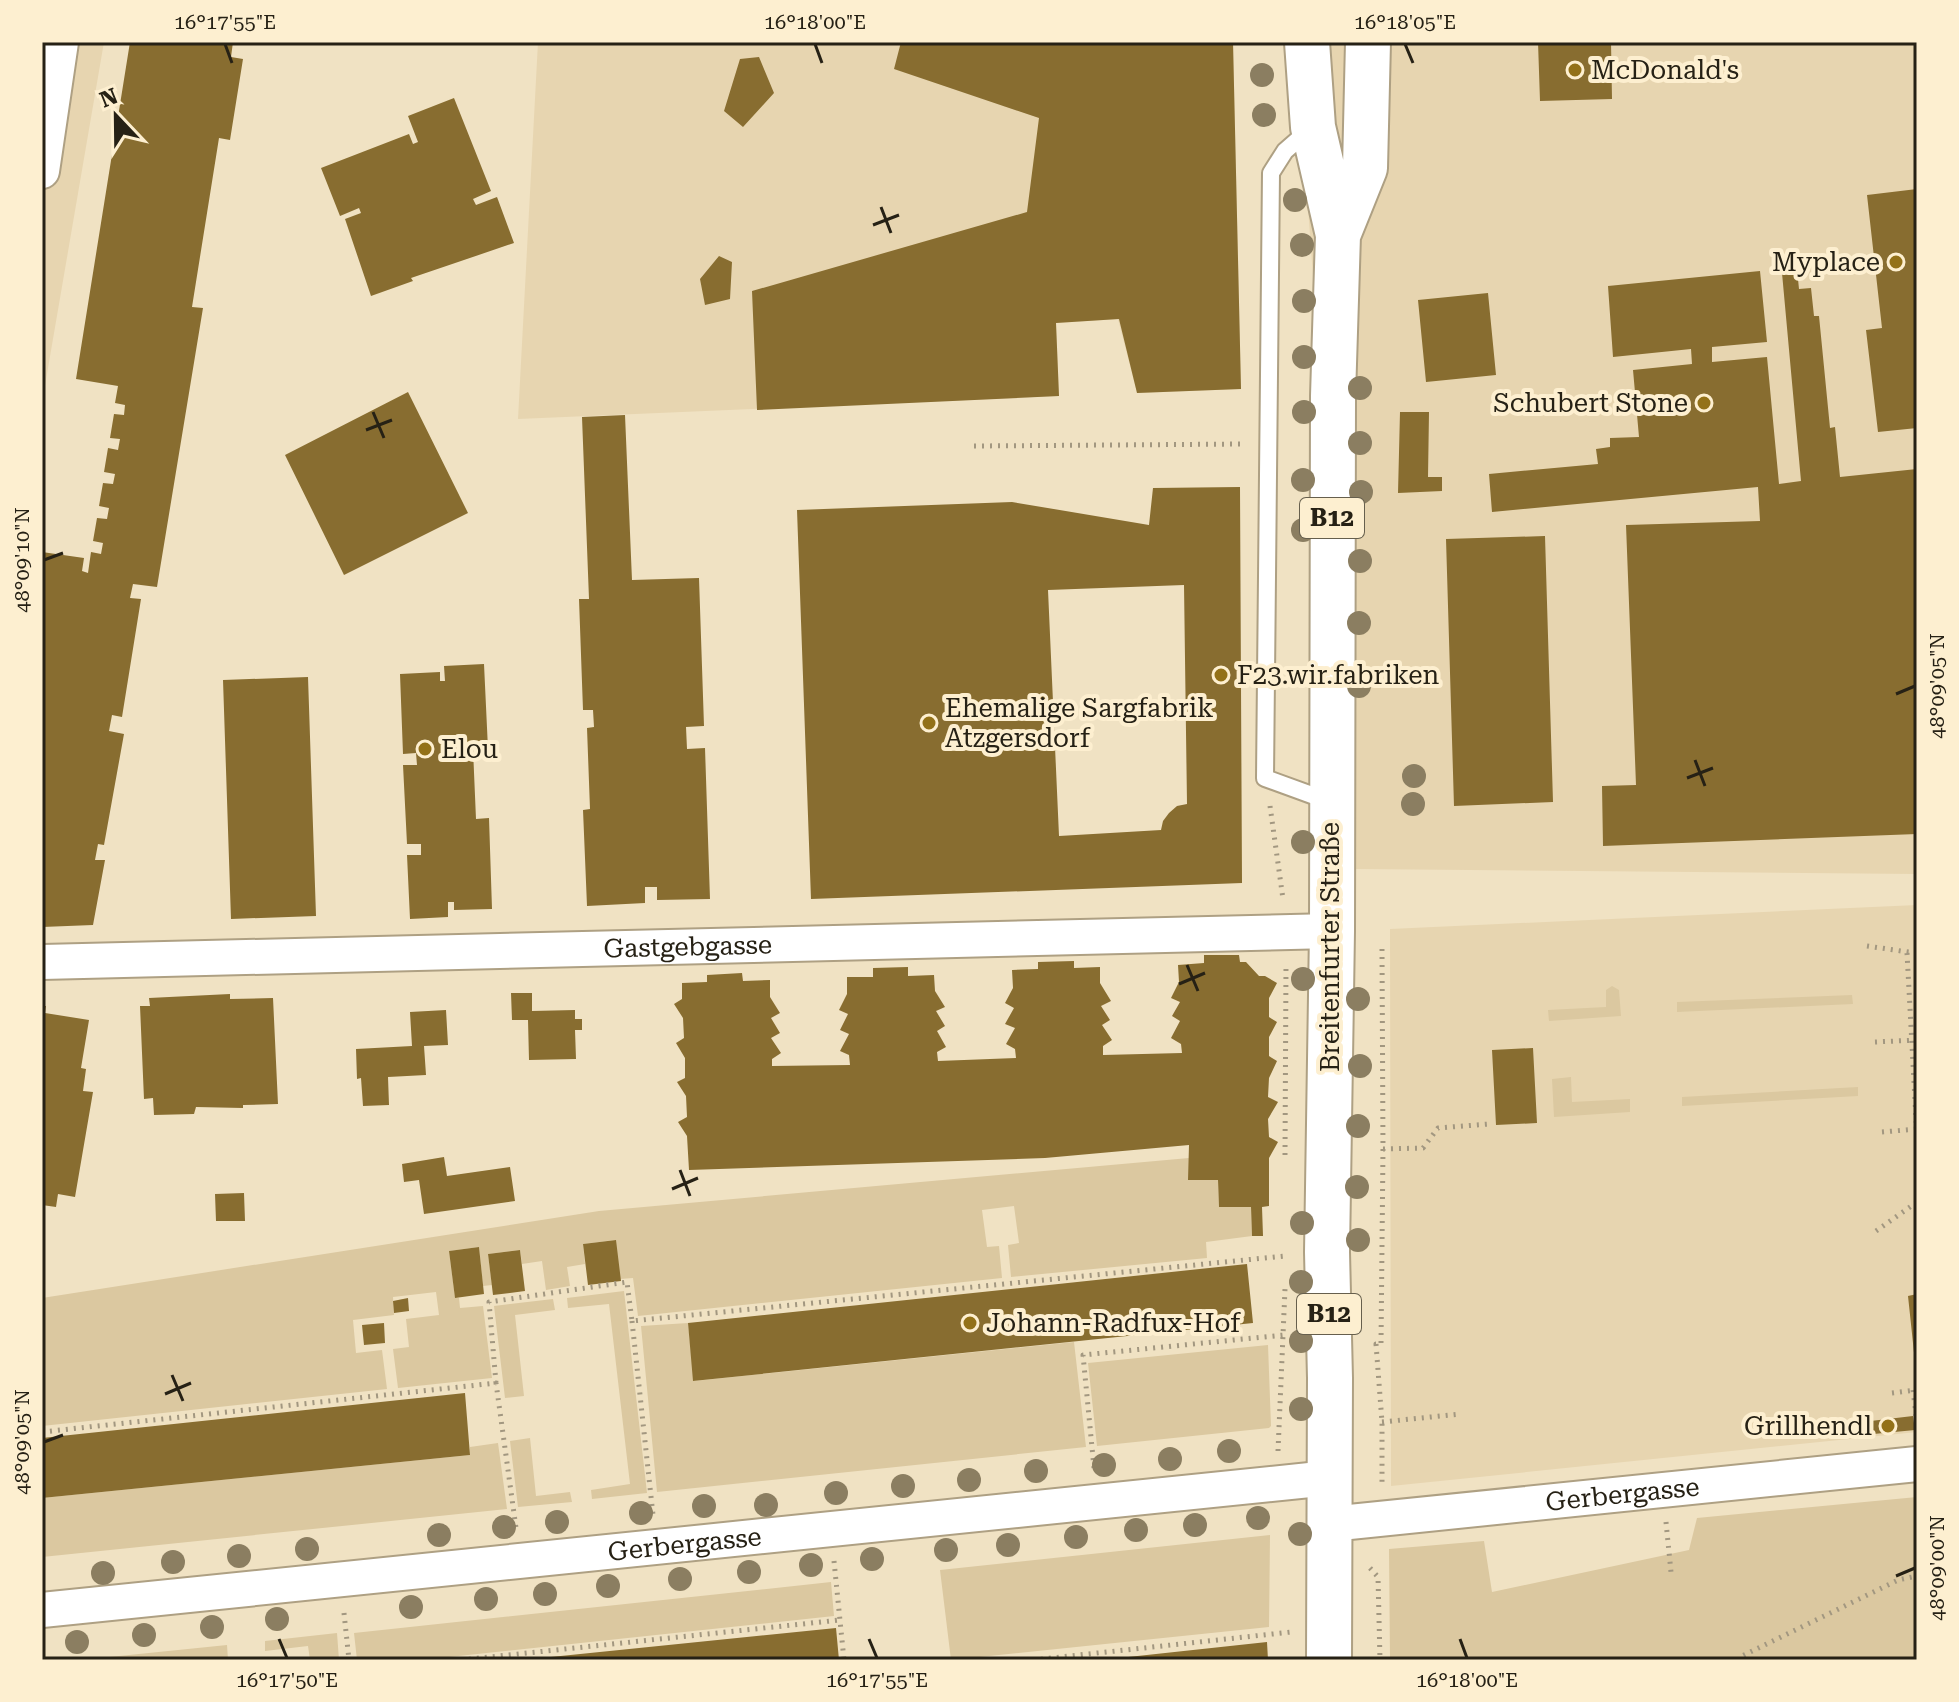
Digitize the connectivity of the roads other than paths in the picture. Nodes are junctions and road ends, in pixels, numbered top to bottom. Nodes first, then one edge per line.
1 (61, 42) edge
2 (1307, 42) edge
3 (1368, 42) edge
4 (1313, 127) junction
5 (42, 171) edge
6 (1338, 235) junction
7 (1332, 802) junction
8 (1332, 931) junction
9 (42, 962) edge
10 (1917, 1464) edge
11 (1329, 1478) junction
12 (1330, 1524) junction
13 (42, 1610) edge
14 (1329, 1644) edge

1 - 5 street
2 - 4 main road, Breitenfurter Straße / B12
3 - 6 main road, Breitenfurter Straße / B12
4 - 6 main road, Breitenfurter Straße / B12
4 - 7 lane
6 - 7 main road, Breitenfurter Straße / B12
7 - 8 main road, Breitenfurter Straße / B12
8 - 9 street, Gastgebgasse
8 - 11 main road, Breitenfurter Straße / B12
10 - 12 street, Gerbergasse
11 - 12 main road, Breitenfurter Straße / B12
11 - 13 street, Gerbergasse
12 - 14 main road, Breitenfurter Straße / B12

